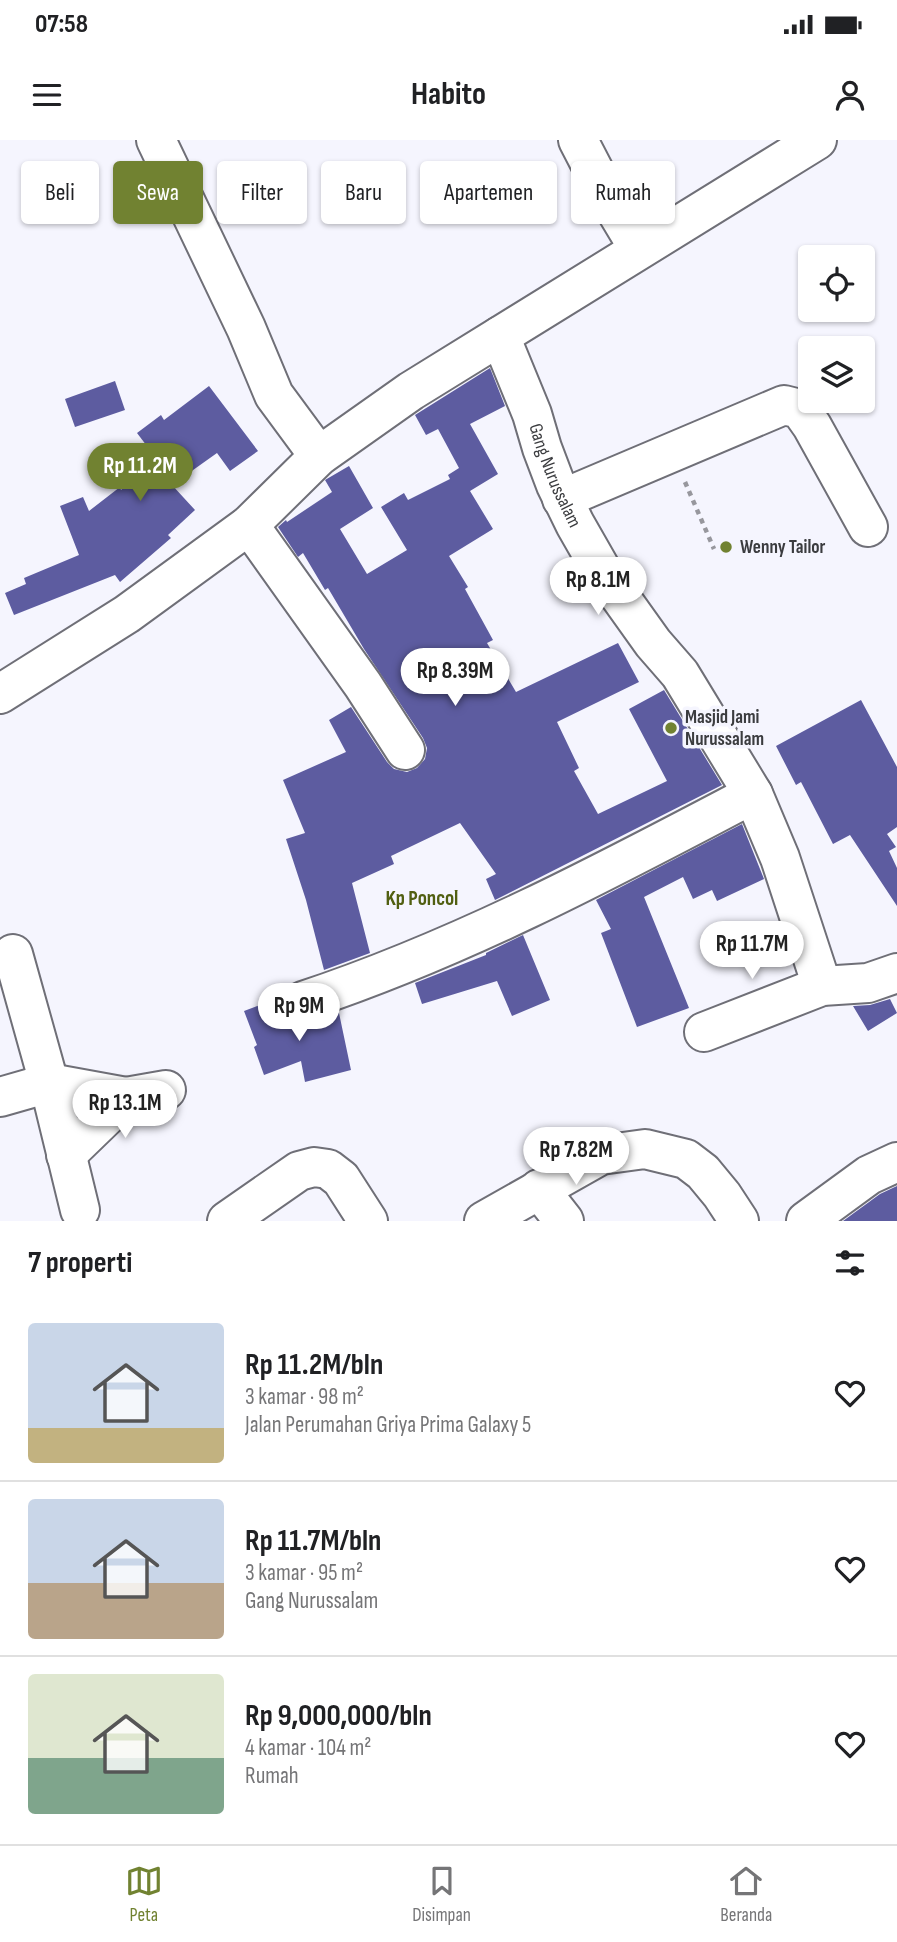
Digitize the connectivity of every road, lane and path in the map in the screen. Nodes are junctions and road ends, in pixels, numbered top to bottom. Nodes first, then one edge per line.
1 (156, 140) edge
2 (578, 140) edge
3 (812, 141) edge
4 (639, 249) junction
5 (500, 336) junction
6 (672, 452) junction
7 (319, 456) junction
8 (562, 499) junction
9 (249, 525) junction
10 (868, 527) dead end
11 (714, 549) dead end
12 (4, 681) edge
13 (405, 750) dead end
14 (753, 794) junction
15 (13, 954) dead end
16 (897, 973) edge
17 (822, 986) junction
18 (303, 1001) dead end
19 (704, 1032) dead end
20 (49, 1083) junction
21 (166, 1090) dead end
22 (0, 1097) edge
23 (126, 1097) junction
24 (66, 1155) junction
25 (897, 1162) edge
26 (540, 1189) junction
27 (80, 1210) dead end
28 (227, 1221) edge
29 (368, 1221) edge
30 (484, 1221) edge
31 (564, 1221) edge
32 (739, 1221) edge
33 (806, 1221) edge

1 - 7 street
2 - 4 street
3 - 4 street
4 - 5 street
5 - 7 street
5 - 8 street, Gang Nurussalam
6 - 8 street
6 - 10 street
6 - 11 path
7 - 9 street
8 - 14 street, Gang Nurussalam
9 - 12 street
9 - 13 street
14 - 17 street, Gang Nurussalam
14 - 18 street
15 - 20 street
16 - 17 street
17 - 19 street
20 - 22 street
20 - 23 street
20 - 24 street
21 - 23 street
23 - 24 street
24 - 27 street
25 - 33 street
26 - 30 street
26 - 31 street
26 - 32 street
28 - 29 street

